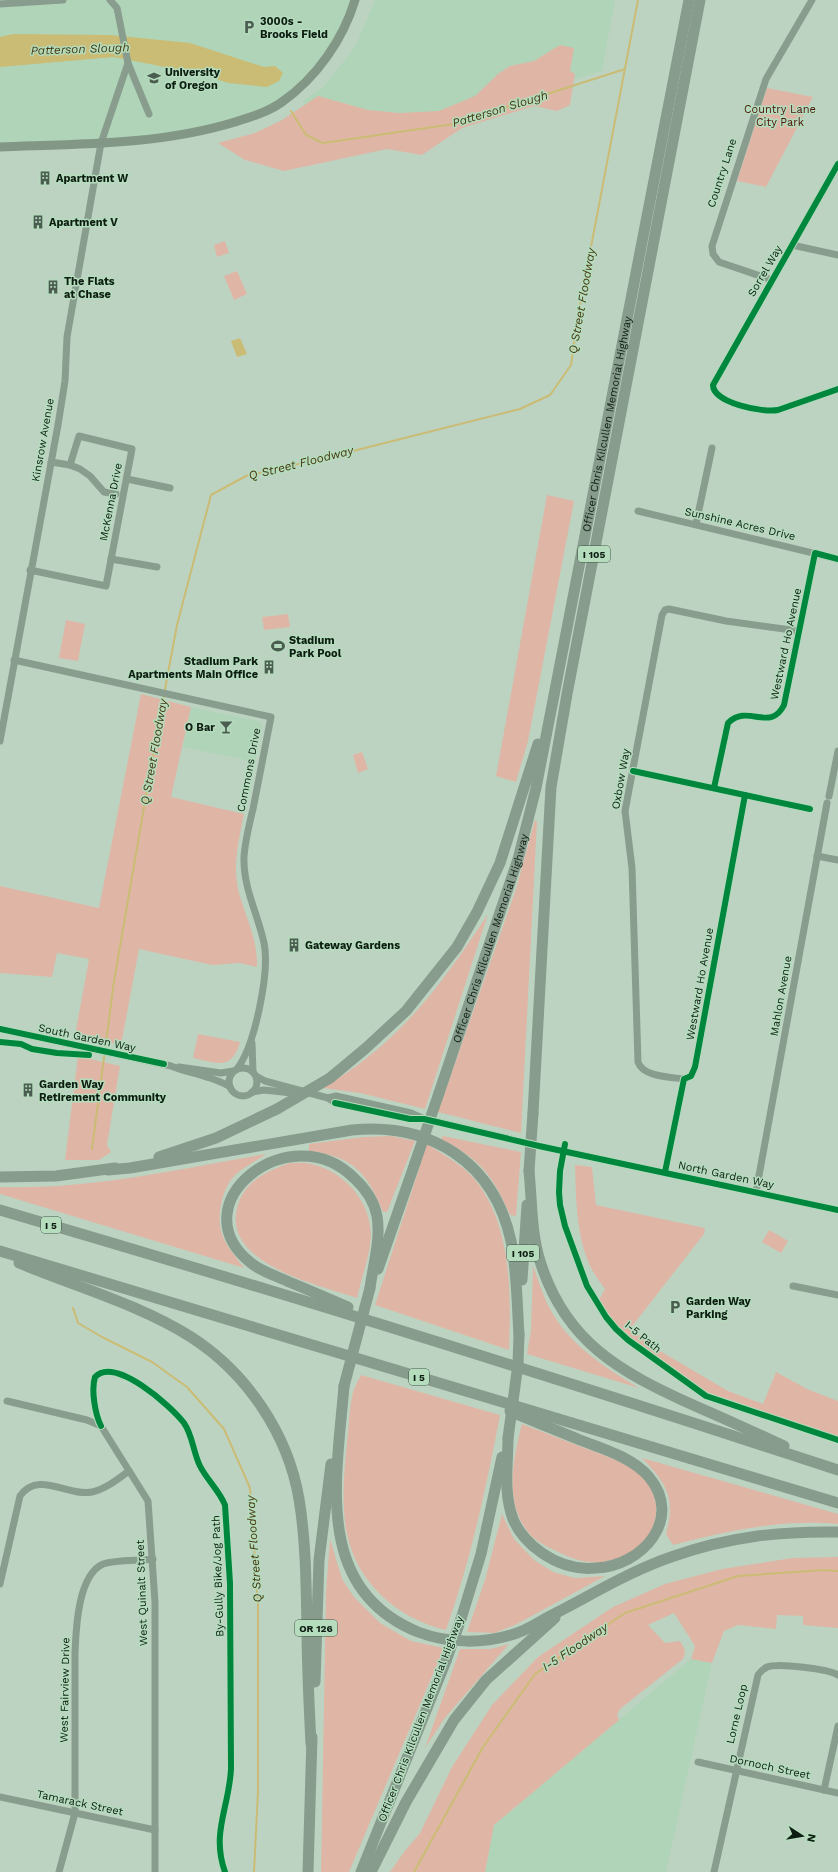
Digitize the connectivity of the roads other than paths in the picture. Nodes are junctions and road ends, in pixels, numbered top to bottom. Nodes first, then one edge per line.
1 (63, 0) edge
2 (110, 0) edge
3 (355, 0) edge
4 (689, 0) edge
5 (700, 0) edge
6 (812, 0) edge
7 (0, 4) edge
8 (128, 63) junction
9 (149, 114) dead end
10 (101, 143) junction
11 (0, 147) edge
12 (838, 164) edge
13 (792, 245) junction
14 (838, 255) edge
15 (772, 280) junction
16 (838, 389) edge
17 (712, 448) dead end
18 (51, 462) junction
19 (70, 465) junction
20 (127, 479) junction
21 (170, 488) dead end
22 (116, 494) dead end
23 (638, 511) dead end
24 (696, 524) junction
25 (815, 553) junction
26 (838, 558) edge
27 (111, 559) junction
28 (157, 567) dead end
29 (30, 570) junction
30 (799, 631) junction
31 (14, 660) junction
32 (556, 686) junction
33 (1, 728) edge
34 (0, 741) edge
35 (838, 751) edge
36 (633, 771) junction
37 (836, 772) edge
38 (714, 788) junction
39 (745, 795) junction
40 (810, 809) dead end
41 (817, 856) junction
42 (838, 860) edge
43 (0, 1029) edge
44 (252, 1036) junction
45 (171, 1066) junction
46 (235, 1070) junction
47 (254, 1074) junction
48 (684, 1080) junction
49 (230, 1087) junction
50 (252, 1092) junction
51 (311, 1094) junction
52 (328, 1098) junction
53 (434, 1121) dead end
54 (523, 1142) dead end
55 (539, 1146) dead end
56 (108, 1170) junction
57 (529, 1171) junction
58 (665, 1172) junction
59 (0, 1177) edge
60 (756, 1192) junction
61 (0, 1210) edge
62 (838, 1210) edge
63 (0, 1251) edge
64 (0, 1255) edge
65 (793, 1286) dead end
66 (370, 1288) junction
67 (838, 1295) edge
68 (402, 1330) junction
69 (519, 1335) junction
70 (344, 1386) junction
71 (446, 1386) junction
72 (6, 1401) dead end
73 (508, 1438) junction
74 (838, 1470) edge
75 (129, 1471) junction
76 (838, 1503) edge
77 (838, 1532) edge
78 (153, 1559) junction
79 (1, 1579) edge
80 (567, 1607) junction
81 (838, 1675) edge
82 (838, 1726) edge
83 (311, 1744) junction
84 (698, 1762) dead end
85 (735, 1770) junction
86 (824, 1790) junction
87 (838, 1793) edge
88 (0, 1797) edge
89 (75, 1813) junction
90 (155, 1830) junction
91 (59, 1872) edge
92 (154, 1872) edge
93 (308, 1872) edge
94 (361, 1872) edge
95 (371, 1872) edge
96 (714, 1872) edge

1 - 7 street
2 - 8 street
3 - 10 main road
4 - 32 highway, Officer Chris Kilcullen Memorial Highway / I 105
5 - 57 highway, Officer Chris Kilcullen Memorial Highway / I 105, bridge
6 - 15 street, Country Lane
8 - 9 street
8 - 10 street, Kinsrow Avenue
10 - 11 main road
10 - 18 street, Kinsrow Avenue
12 - 13 street, Sorrel Way
13 - 14 street
13 - 15 street, Sorrel Way
15 - 16 street, Sorrel Way
17 - 24 street
18 - 19 street
18 - 29 street, Kinsrow Avenue
19 - 20 street, McKenna Drive
19 - 22 street
20 - 21 street
20 - 27 street, McKenna Drive
23 - 24 street, Sunshine Acres Drive
24 - 25 street, Sunshine Acres Drive
25 - 26 street, Sunshine Acres Drive
25 - 30 street, Westward Ho Avenue
27 - 28 street
27 - 29 street, McKenna Drive
29 - 31 street, Kinsrow Avenue
30 - 36 street, Oxbow Way
30 - 38 street, Westward Ho Avenue
31 - 33 street, Kinsrow Avenue
31 - 44 street, Commons Drive
32 - 56 highway, bridge
32 - 66 highway, Officer Chris Kilcullen Memorial Highway / I 105, bridge
33 - 34 street, Kinsrow Avenue
35 - 37 street, Mahlon Avenue
36 - 38 street
36 - 48 street, Oxbow Way
37 - 41 street, Mahlon Avenue
38 - 39 street
39 - 40 street
39 - 48 street, Westward Ho Avenue
41 - 42 street
41 - 60 street, Mahlon Avenue
43 - 45 street, South Garden Way
44 - 46 street, Commons Drive
44 - 47 street, Commons Drive
45 - 46 street, South Garden Way
45 - 49 street, South Garden Way
46 - 47 street, South Garden Way
46 - 49 street
47 - 50 street
47 - 51 street, South Garden Way
48 - 58 street, Westward Ho Avenue
49 - 50 street, South Garden Way
50 - 51 street
51 - 52 street, South Garden Way
52 - 52 street, South Garden Way
53 - 54 street
55 - 58 street, North Garden Way
56 - 59 highway
56 - 69 highway
57 - 69 highway, Officer Chris Kilcullen Memorial Highway / I 105
57 - 74 highway
58 - 60 street, North Garden Way
60 - 62 street, North Garden Way
61 - 68 highway, I 5
63 - 71 highway, I 5
64 - 83 highway
65 - 67 street
66 - 68 highway
66 - 70 highway, Officer Chris Kilcullen Memorial Highway / I 105, bridge
68 - 74 highway, I 5
69 - 73 highway, Officer Chris Kilcullen Memorial Highway / I 105, bridge
70 - 80 highway
70 - 83 highway, Officer Chris Kilcullen Memorial Highway / OR 126
71 - 73 highway
71 - 76 highway, I 5
72 - 75 street, West Quinalt Street
73 - 94 highway, Officer Chris Kilcullen Memorial Highway, bridge
75 - 78 street, West Quinalt Street
75 - 79 street
77 - 80 highway
78 - 89 street, West Fairview Drive
78 - 90 street, West Quinalt Street
80 - 95 highway
81 - 85 street, Lorne Loop
82 - 86 street
83 - 93 highway, Officer Chris Kilcullen Memorial Highway / OR 126
84 - 85 street, Dornoch Street
85 - 86 street, Dornoch Street
85 - 96 street, Lorne Loop
86 - 87 street, Dornoch Street
88 - 89 street, Tamarack Street
89 - 90 street, Tamarack Street
89 - 91 street, West Fairview Drive
90 - 92 street, West Quinalt Street

